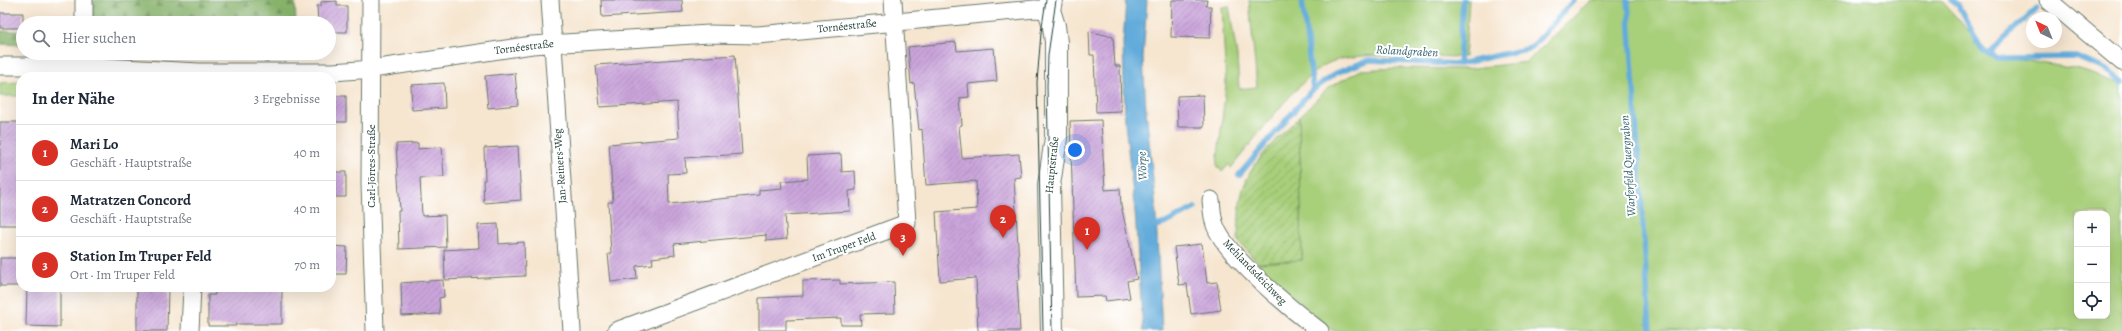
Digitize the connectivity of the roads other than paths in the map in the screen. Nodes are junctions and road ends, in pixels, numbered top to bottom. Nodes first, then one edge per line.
1 (84, 0) edge
2 (371, 0) edge
3 (550, 0) edge
4 (893, 0) edge
5 (2048, 0) edge
6 (1050, 5) edge
7 (84, 16) edge
8 (894, 21) junction
9 (552, 44) junction
10 (84, 60) edge
11 (2122, 62) edge
12 (0, 66) edge
13 (372, 69) junction
14 (183, 72) edge
15 (314, 72) edge
16 (1211, 200) dead end
17 (192, 292) edge
18 (190, 331) edge
19 (375, 331) edge
20 (572, 331) edge
21 (616, 331) edge
22 (1052, 331) edge
23 (1320, 331) edge

1 - 7 street
2 - 13 street, Carl-Jörres-Straße
3 - 9 street, Jan-Reiners-Weg
4 - 8 street, Im Truper Feld
5 - 11 street
6 - 8 street, Tornéestraße
6 - 22 street, Hauptstraße
8 - 9 street, Tornéestraße
8 - 21 street, Im Truper Feld
9 - 13 street, Tornéestraße
9 - 20 street, Jan-Reiners-Weg
10 - 12 street, Tornéestraße
10 - 14 street, Tornéestraße
13 - 15 street, Tornéestraße
13 - 19 street, Carl-Jörres-Straße
16 - 23 street, Mehlandsdeichweg
17 - 18 street

